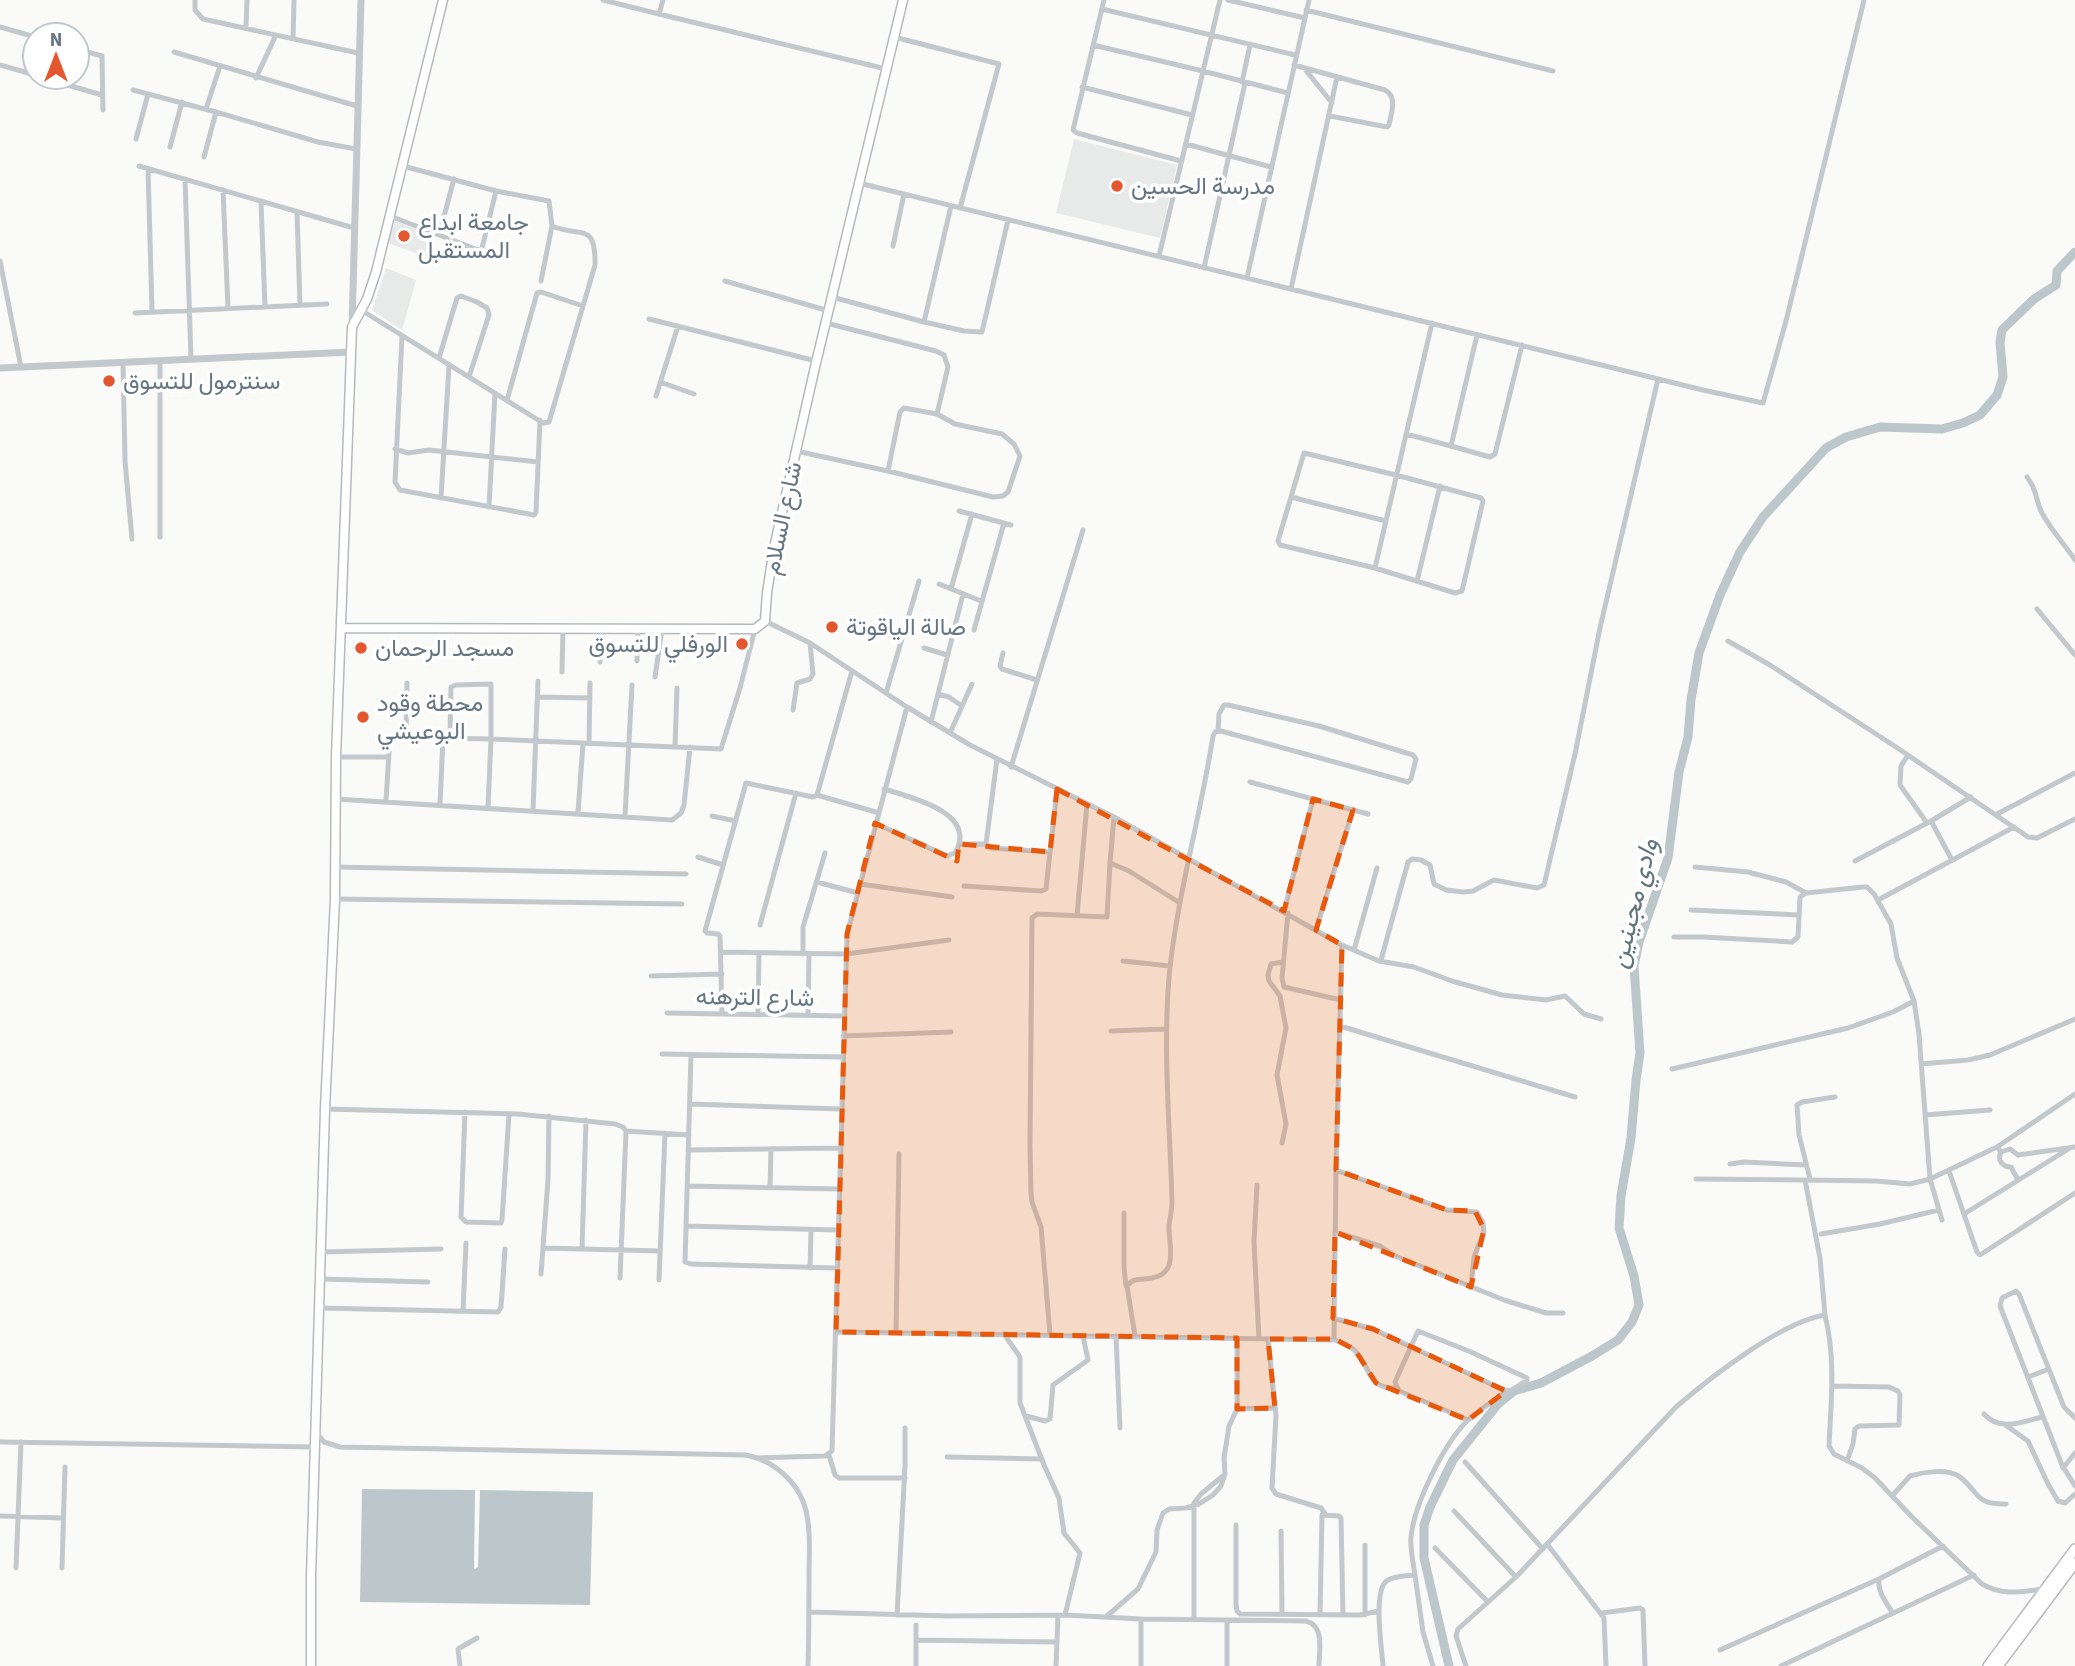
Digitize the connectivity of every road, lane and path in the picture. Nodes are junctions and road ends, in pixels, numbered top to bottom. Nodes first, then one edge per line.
1 (195, 0) edge
2 (247, 0) edge
3 (294, 0) edge
4 (361, 0) edge
5 (443, 0) edge
6 (603, 0) edge
7 (663, 0) edge
8 (903, 0) edge
9 (1104, 0) edge
10 (1220, 0) edge
11 (1228, 0) edge
12 (1309, 0) edge
13 (1864, 0) edge
14 (624, 2) edge
15 (1102, 9) junction
16 (1306, 10) junction
17 (659, 14) junction
18 (1305, 18) junction
19 (0, 27) edge
20 (246, 27) junction
21 (21, 33) edge
22 (276, 35) junction
23 (1211, 35) junction
24 (894, 37) junction
25 (293, 39) junction
26 (1093, 45) junction
27 (1250, 45) junction
28 (174, 52) dead end
29 (91, 53) edge
30 (358, 53) junction
31 (1296, 55) junction
32 (0, 65) edge
33 (1294, 65) junction
34 (220, 66) junction
35 (1304, 68) junction
36 (886, 69) junction
37 (21, 71) edge
38 (1203, 71) junction
39 (1553, 71) dead end
40 (1337, 77) junction
41 (256, 78) junction
42 (1244, 82) junction
43 (1082, 88) junction
44 (133, 90) dead end
45 (91, 91) edge
46 (1288, 93) junction
47 (102, 94) junction
48 (148, 94) junction
49 (182, 102) junction
50 (1332, 103) junction
51 (357, 106) junction
52 (206, 109) junction
53 (103, 110) dead end
54 (216, 112) junction
55 (1192, 115) junction
56 (1330, 116) junction
57 (136, 139) dead end
58 (1185, 144) junction
59 (170, 147) dead end
60 (356, 149) junction
61 (1228, 156) junction
62 (204, 157) dead end
63 (1181, 161) junction
64 (139, 166) dead end
65 (402, 166) junction
66 (1271, 167) junction
67 (148, 169) junction
68 (185, 180) junction
69 (454, 180) junction
70 (859, 183) junction
71 (223, 190) junction
72 (496, 191) junction
73 (904, 194) junction
74 (261, 202) junction
75 (951, 206) junction
76 (960, 208) junction
77 (298, 212) junction
78 (390, 216) junction
79 (1008, 220) junction
80 (552, 226) junction
81 (354, 228) junction
82 (439, 235) junction
83 (893, 246) dead end
84 (1159, 256) junction
85 (0, 261) edge
86 (1205, 268) junction
87 (1247, 278) junction
88 (541, 281) dead end
89 (725, 281) dead end
90 (1291, 289) junction
91 (832, 297) junction
92 (327, 304) dead end
93 (300, 305) junction
94 (583, 306) junction
95 (265, 307) junction
96 (228, 308) junction
97 (190, 310) junction
98 (361, 310) junction
99 (152, 311) junction
100 (829, 311) junction
101 (135, 313) dead end
102 (649, 319) dead end
103 (924, 322) junction
104 (826, 323) junction
105 (1432, 323) junction
106 (678, 326) junction
107 (352, 327) junction
108 (1477, 335) junction
109 (402, 336) junction
110 (1522, 345) junction
111 (351, 352) junction
112 (439, 358) junction
113 (191, 359) junction
114 (160, 360) junction
115 (817, 361) junction
116 (123, 362) junction
117 (449, 365) junction
118 (21, 367) junction
119 (0, 368) edge
120 (469, 377) junction
121 (1658, 379) junction
122 (660, 383) junction
123 (495, 393) junction
124 (694, 394) dead end
125 (656, 396) dead end
126 (507, 400) junction
127 (937, 414) junction
128 (540, 420) junction
129 (1406, 434) junction
130 (1451, 446) junction
131 (396, 449) junction
132 (796, 451) junction
133 (444, 452) junction
134 (491, 457) junction
135 (538, 462) junction
136 (888, 471) junction
137 (1396, 475) junction
138 (2027, 477) dead end
139 (1440, 486) junction
140 (1291, 497) junction
141 (441, 498) junction
142 (489, 507) junction
143 (959, 511) dead end
144 (972, 514) junction
145 (1386, 521) junction
146 (1004, 523) junction
147 (1011, 525) dead end
148 (1083, 530) dead end
149 (160, 537) dead end
150 (132, 539) dead end
151 (2075, 560) edge
152 (1375, 568) junction
153 (1418, 580) junction
154 (919, 581) dead end
155 (939, 584) dead end
156 (951, 589) junction
157 (963, 594) junction
158 (981, 601) junction
159 (2037, 609) dead end
160 (765, 621) junction
161 (341, 628) junction
162 (563, 629) junction
163 (601, 629) junction
164 (638, 629) junction
165 (662, 629) junction
166 (755, 629) junction
167 (974, 630) dead end
168 (1728, 641) dead end
169 (810, 643) junction
170 (924, 648) dead end
171 (1003, 653) dead end
172 (2075, 655) edge
173 (947, 656) junction
174 (637, 661) dead end
175 (600, 662) dead end
176 (852, 671) junction
177 (562, 672) dead end
178 (655, 677) dead end
179 (1037, 680) junction
180 (538, 681) dead end
181 (407, 683) dead end
182 (590, 683) dead end
183 (972, 684) dead end
184 (632, 685) dead end
185 (677, 688) dead end
186 (886, 693) junction
187 (938, 694) junction
188 (538, 697) junction
189 (590, 698) junction
190 (962, 706) junction
191 (907, 707) junction
192 (793, 710) dead end
193 (931, 722) junction
194 (1218, 731) junction
195 (950, 733) junction
196 (406, 738) junction
197 (443, 738) junction
198 (450, 738) junction
199 (491, 739) junction
200 (537, 741) junction
201 (586, 743) junction
202 (630, 745) junction
203 (675, 747) junction
204 (690, 747) junction
205 (1908, 755) junction
206 (336, 757) junction
207 (388, 757) junction
208 (998, 759) junction
209 (1011, 767) junction
210 (2075, 773) edge
211 (1250, 782) dead end
212 (884, 789) junction
213 (1057, 789) junction
214 (796, 793) junction
215 (817, 795) junction
216 (1971, 797) junction
217 (336, 799) junction
218 (1313, 799) junction
219 (386, 801) junction
220 (1087, 804) junction
221 (440, 805) junction
222 (488, 808) junction
223 (533, 810) junction
224 (1353, 810) junction
225 (578, 813) junction
226 (879, 813) junction
227 (1368, 814) dead end
228 (1997, 814) junction
229 (625, 816) junction
230 (712, 816) dead end
231 (1114, 817) junction
232 (2075, 819) edge
233 (736, 821) junction
234 (1929, 822) junction
235 (875, 823) junction
236 (2014, 827) junction
237 (959, 844) junction
238 (986, 844) junction
239 (1050, 852) junction
240 (825, 853) dead end
241 (698, 857) dead end
242 (1189, 858) junction
243 (1952, 860) junction
244 (1855, 861) dead end
245 (1110, 863) junction
246 (723, 865) junction
247 (335, 867) junction
248 (1695, 867) dead end
249 (1377, 868) dead end
250 (686, 874) dead end
251 (817, 882) junction
252 (860, 884) junction
253 (964, 886) dead end
254 (858, 893) junction
255 (1806, 893) junction
256 (952, 897) dead end
257 (335, 899) junction
258 (1878, 900) junction
259 (1180, 903) junction
260 (682, 904) dead end
261 (1691, 910) dead end
262 (1286, 912) junction
263 (1799, 915) junction
264 (1077, 916) junction
265 (760, 925) dead end
266 (1316, 930) junction
267 (1674, 937) dead end
268 (949, 940) dead end
269 (1342, 945) junction
270 (1354, 950) junction
271 (722, 952) junction
272 (759, 954) junction
273 (806, 954) junction
274 (846, 954) junction
275 (1123, 961) dead end
276 (1379, 961) junction
277 (1283, 962) junction
278 (1170, 966) junction
279 (722, 974) junction
280 (651, 976) dead end
281 (1341, 1000) junction
282 (1914, 1001) junction
283 (667, 1013) dead end
284 (722, 1013) junction
285 (758, 1014) junction
286 (808, 1015) junction
287 (843, 1016) junction
288 (1601, 1019) dead end
289 (2075, 1019) edge
290 (1340, 1026) junction
291 (1166, 1029) junction
292 (1111, 1031) dead end
293 (951, 1032) dead end
294 (843, 1036) junction
295 (662, 1054) dead end
296 (691, 1055) junction
297 (842, 1057) junction
298 (1921, 1064) junction
299 (1672, 1069) dead end
300 (2075, 1094) edge
301 (1575, 1097) dead end
302 (1835, 1097) dead end
303 (690, 1104) junction
304 (325, 1109) junction
305 (841, 1109) junction
306 (1990, 1110) dead end
307 (465, 1112) junction
308 (509, 1114) junction
309 (1925, 1115) junction
310 (550, 1116) junction
311 (586, 1120) junction
312 (626, 1131) junction
313 (666, 1133) junction
314 (689, 1135) junction
315 (1282, 1143) dead end
316 (839, 1148) junction
317 (2073, 1148) edge
318 (771, 1149) junction
319 (1999, 1149) junction
320 (688, 1150) junction
321 (899, 1154) dead end
322 (2018, 1155) junction
323 (1730, 1164) dead end
324 (1788, 1165) junction
325 (1806, 1165) junction
326 (2011, 1167) junction
327 (1336, 1170) junction
328 (1949, 1171) junction
329 (1930, 1178) junction
330 (1696, 1179) dead end
331 (1789, 1180) junction
332 (1807, 1180) junction
333 (2018, 1180) junction
334 (1257, 1185) dead end
335 (687, 1186) junction
336 (770, 1188) junction
337 (838, 1189) junction
338 (2075, 1193) edge
339 (1939, 1210) junction
340 (1124, 1213) dead end
341 (1964, 1214) junction
342 (1942, 1220) dead end
343 (686, 1226) junction
344 (811, 1230) junction
345 (837, 1230) junction
346 (1335, 1232) junction
347 (1821, 1234) dead end
348 (466, 1243) dead end
349 (543, 1248) junction
350 (441, 1249) dead end
351 (505, 1249) dead end
352 (582, 1249) junction
353 (621, 1250) junction
354 (660, 1251) junction
355 (321, 1252) junction
356 (810, 1268) junction
357 (836, 1268) junction
358 (541, 1274) dead end
359 (620, 1278) dead end
360 (320, 1279) junction
361 (659, 1280) dead end
362 (428, 1282) dead end
363 (1471, 1287) junction
364 (1126, 1289) junction
365 (319, 1308) junction
366 (463, 1311) junction
367 (1563, 1313) dead end
368 (1825, 1315) junction
369 (1333, 1318) junction
370 (836, 1332) junction
371 (896, 1332) junction
372 (1004, 1334) junction
373 (1050, 1334) junction
374 (1083, 1336) junction
375 (1116, 1336) junction
376 (1135, 1336) junction
377 (1237, 1338) junction
378 (1259, 1339) junction
379 (1268, 1339) junction
380 (1333, 1339) junction
381 (1412, 1348) junction
382 (2049, 1369) junction
383 (2028, 1377) junction
384 (1832, 1386) junction
385 (1396, 1388) junction
386 (1506, 1391) junction
387 (1275, 1408) junction
388 (1237, 1409) junction
389 (1984, 1414) dead end
390 (1026, 1416) junction
391 (2042, 1417) junction
392 (2075, 1418) edge
393 (1468, 1420) junction
394 (2004, 1424) junction
395 (905, 1428) dead end
396 (1120, 1428) dead end
397 (316, 1432) junction
398 (0, 1441) edge
399 (21, 1442) junction
400 (315, 1447) junction
401 (2075, 1453) edge
402 (829, 1455) junction
403 (947, 1457) dead end
404 (757, 1458) junction
405 (1042, 1460) junction
406 (1847, 1461) junction
407 (1465, 1462) dead end
408 (65, 1468) dead end
409 (2063, 1468) junction
410 (905, 1478) junction
411 (2075, 1486) edge
412 (2075, 1493) edge
413 (1892, 1496) junction
414 (2006, 1504) dead end
415 (1194, 1506) junction
416 (1454, 1511) dead end
417 (1326, 1516) junction
418 (0, 1517) edge
419 (18, 1517) junction
420 (63, 1518) junction
421 (1236, 1525) dead end
422 (1281, 1531) dead end
423 (1365, 1545) dead end
424 (1545, 1546) junction
425 (1943, 1546) junction
426 (1435, 1548) dead end
427 (2075, 1549) edge
428 (2075, 1563) edge
429 (16, 1568) dead end
430 (62, 1568) dead end
431 (1415, 1575) junction
432 (1974, 1575) junction
433 (1516, 1577) junction
434 (1879, 1579) junction
435 (2046, 1589) junction
436 (1488, 1602) junction
437 (1379, 1611) junction
438 (809, 1612) junction
439 (1892, 1612) junction
440 (1282, 1614) junction
441 (1602, 1614) junction
442 (897, 1615) junction
443 (1062, 1615) junction
444 (1321, 1615) junction
445 (1343, 1615) junction
446 (1365, 1615) junction
447 (1107, 1616) junction
448 (1141, 1619) junction
449 (1194, 1620) junction
450 (1227, 1620) junction
451 (916, 1625) dead end
452 (477, 1638) dead end
453 (916, 1640) junction
454 (1057, 1642) junction
455 (1720, 1650) dead end
456 (311, 1666) edge
457 (460, 1666) edge
458 (808, 1666) edge
459 (916, 1666) edge
460 (1056, 1666) edge
461 (1141, 1666) edge
462 (1227, 1666) edge
463 (1319, 1666) edge
464 (1383, 1666) edge
465 (1433, 1666) edge
466 (1466, 1666) edge
467 (1606, 1666) edge
468 (1645, 1666) edge
469 (1781, 1666) edge
470 (1988, 1666) edge
471 (1998, 1666) edge

1 - 20 street
2 - 20 street
3 - 25 street
4 - 30 street
5 - 65 main road
6 - 14 street
7 - 17 street
8 - 24 main road, شارع السلام
9 - 15 street
10 - 23 street
11 - 18 street
12 - 16 street
13 - 121 street
14 - 17 street
15 - 23 street
15 - 26 street
16 - 18 street
16 - 39 street
17 - 36 street
18 - 31 street
19 - 21 street
20 - 22 street
22 - 25 street
22 - 41 street
23 - 27 street
23 - 38 street
24 - 36 main road, شارع السلام
24 - 76 street
25 - 30 street
26 - 38 street
26 - 43 street
27 - 31 street
27 - 42 street
28 - 34 street
29 - 47 street
30 - 51 street
31 - 33 street
32 - 37 street
33 - 35 street
33 - 46 street
34 - 41 street
34 - 52 street
35 - 40 street
35 - 50 street
36 - 70 main road, شارع السلام
38 - 42 street
38 - 55 street
40 - 50 street
40 - 56 street
41 - 51 street
42 - 46 street
42 - 61 street
43 - 55 street
43 - 63 street
44 - 48 street
45 - 47 street
46 - 66 street
47 - 53 street
48 - 49 street
48 - 57 street
49 - 52 street
49 - 59 street
50 - 56 street
51 - 60 street
52 - 54 street
54 - 60 street
54 - 62 street
55 - 58 street
56 - 90 street
58 - 61 street
58 - 63 street
60 - 81 street
61 - 66 street
61 - 86 street
63 - 84 street
64 - 67 street
65 - 69 street
65 - 78 main road
66 - 87 street
67 - 68 street
67 - 99 street
68 - 71 street
68 - 97 street
69 - 72 street
69 - 82 street
70 - 73 street
70 - 91 main road, شارع السلام
71 - 74 street
71 - 96 street
72 - 80 street
72 - 82 street
73 - 75 street
73 - 83 street
74 - 77 street
74 - 95 street
75 - 76 street
75 - 103 street
76 - 79 street
77 - 81 street
77 - 93 street
78 - 82 street
78 - 98 main road
79 - 84 street
79 - 103 street
80 - 88 street
80 - 94 street
81 - 107 street
84 - 86 street
85 - 118 street
86 - 87 street
87 - 90 street
89 - 100 street
90 - 105 street
91 - 100 main road, شارع السلام
91 - 103 street
92 - 93 street
93 - 95 street
94 - 126 street
94 - 128 street
95 - 96 street
96 - 97 street
97 - 99 street
97 - 113 street
98 - 107 main road
98 - 109 street
99 - 101 street
100 - 104 main road, شارع السلام
102 - 106 street
104 - 115 main road, شارع السلام
104 - 127 street
105 - 108 street
105 - 129 street
106 - 115 street
106 - 122 street
107 - 111 main road
108 - 110 street
108 - 130 street
109 - 112 street
109 - 131 street
110 - 121 street
110 - 130 street
111 - 113 street
111 - 161 main road
112 - 117 street
112 - 120 street
113 - 114 street
114 - 116 street
114 - 149 street
115 - 132 main road, شارع السلام
116 - 118 street
116 - 150 street
117 - 120 street
117 - 133 street
118 - 119 street
120 - 123 street
121 - 276 street
122 - 124 street
122 - 125 street
123 - 126 street
123 - 134 street
126 - 128 street
127 - 136 street
127 - 136 street
128 - 135 street
129 - 130 street
129 - 137 street
131 - 133 street
131 - 141 street
132 - 136 street
132 - 160 main road, شارع السلام
133 - 134 street
133 - 141 street
134 - 135 street
134 - 142 street
135 - 142 street
137 - 139 street
137 - 140 street
137 - 145 street
138 - 151 street
139 - 153 street
139 - 153 street
140 - 145 street
140 - 152 street
141 - 142 street
143 - 144 street
144 - 146 street
144 - 156 street
145 - 152 street
146 - 147 street
146 - 158 street
148 - 179 street
152 - 153 street
154 - 186 street
155 - 156 street
156 - 157 street
157 - 158 street
157 - 173 street
158 - 167 street
159 - 172 street
160 - 166 main road
160 - 169 street
161 - 162 main road
161 - 206 main road
162 - 163 main road
162 - 177 street
163 - 164 main road
163 - 175 street
164 - 165 main road
164 - 174 street
165 - 166 main road
165 - 178 street
166 - 204 street
168 - 205 street
169 - 176 street
169 - 192 street
170 - 173 street
171 - 179 street
173 - 187 street
176 - 186 street
176 - 215 street
179 - 209 street
180 - 188 street
181 - 196 street
182 - 189 street
183 - 190 street
184 - 202 street
185 - 203 street
186 - 191 street
187 - 190 street
187 - 193 street
188 - 189 street
188 - 200 street
189 - 201 street
190 - 195 street
191 - 193 street
191 - 212 street
193 - 195 street
194 - 194 street
194 - 242 street
195 - 208 street
196 - 197 street
196 - 207 street
197 - 198 street
197 - 221 street
198 - 199 street
198 - 199 street
199 - 200 street
199 - 222 street
200 - 201 street
200 - 223 street
201 - 202 street
201 - 225 street
202 - 203 street
202 - 229 street
203 - 204 street
204 - 229 street
205 - 216 street
205 - 234 street
206 - 207 street
206 - 217 main road
207 - 219 street
208 - 209 street
208 - 238 street
209 - 213 street
210 - 228 street
211 - 218 street
212 - 226 street
212 - 237 street
213 - 220 street
213 - 239 street
214 - 215 street
214 - 233 street
214 - 265 street
215 - 226 street
216 - 228 street
216 - 234 street
217 - 219 street
217 - 247 main road
218 - 224 street
218 - 262 street
219 - 221 street
220 - 231 street
220 - 264 street
221 - 222 street
222 - 223 street
223 - 225 street
224 - 227 street
224 - 266 street
225 - 229 street
226 - 235 street
228 - 236 street
230 - 233 street
231 - 242 street
231 - 245 street
232 - 236 street
233 - 246 street
234 - 243 street
234 - 244 street
235 - 237 street
235 - 252 street
236 - 243 street
237 - 238 street
238 - 239 street
239 - 253 street
240 - 251 street
241 - 246 street
242 - 259 street
242 - 262 street
243 - 258 street
245 - 259 street
245 - 264 street
246 - 271 street
247 - 250 street
247 - 257 main road
248 - 255 street
249 - 270 street
251 - 254 street
251 - 273 street
252 - 254 street
252 - 256 street
254 - 274 street
255 - 258 street
255 - 263 street
257 - 260 street
257 - 304 main road
258 - 282 street
259 - 278 street
261 - 263 street
262 - 266 street
262 - 277 street
263 - 267 street
264 - 373 street
266 - 269 street
268 - 274 street
269 - 270 street
269 - 281 street
270 - 276 street
271 - 272 street
271 - 279 street
272 - 273 street
272 - 285 street
273 - 274 street
273 - 286 street
274 - 287 street
275 - 278 street
276 - 288 street
277 - 281 street
277 - 315 street
278 - 291 street
279 - 280 street
279 - 284 street
281 - 290 street
282 - 298 street
282 - 299 street
283 - 284 street, شارع الترهنه
284 - 285 street, شارع الترهنه
285 - 286 street, شارع الترهنه
286 - 287 street, شارع الترهنه
287 - 294 street
289 - 298 street
290 - 301 street
290 - 327 street
291 - 292 street
291 - 364 street
293 - 294 street
294 - 297 street
295 - 296 street
296 - 297 street
296 - 303 street
297 - 305 street
298 - 309 street
300 - 319 street
302 - 325 street
303 - 305 street
303 - 314 street
304 - 307 street
304 - 355 main road
305 - 316 street
306 - 309 street
307 - 308 street
307 - 308 street
308 - 310 street
309 - 329 street
310 - 311 street
310 - 349 street
311 - 312 street
311 - 352 street
312 - 313 street
312 - 353 street
313 - 314 street
313 - 354 street
314 - 320 street
316 - 318 street
316 - 337 street
317 - 322 street
317 - 333 street
318 - 320 street
318 - 336 street
319 - 322 street
319 - 326 street
319 - 328 street
320 - 335 street
321 - 371 street
322 - 326 street
323 - 324 street
324 - 325 street
324 - 331 street
325 - 332 street
326 - 333 street
327 - 346 street
327 - 363 street
328 - 329 street
328 - 341 street
329 - 332 street
329 - 339 street
330 - 331 street
331 - 332 street
332 - 368 street
333 - 341 street
334 - 378 street
335 - 336 street
335 - 343 street
336 - 337 street
337 - 345 street
338 - 341 street
339 - 342 street
339 - 347 street
340 - 364 street
343 - 344 street
343 - 356 street
344 - 345 street
344 - 356 street
345 - 357 street
346 - 363 street
346 - 369 street
348 - 366 street
349 - 352 street
349 - 358 street
350 - 355 street
351 - 366 street
352 - 353 street
353 - 354 street
353 - 359 street
354 - 361 street
355 - 360 main road
356 - 357 street
357 - 370 street
360 - 362 street
360 - 365 main road
363 - 367 street
364 - 376 street
365 - 366 street
365 - 397 main road
368 - 384 street
368 - 424 street
369 - 380 street
369 - 381 street
370 - 371 street
370 - 402 street
371 - 372 street
372 - 373 street
372 - 390 street
373 - 374 street
374 - 375 street
374 - 390 street
375 - 376 street
375 - 396 street
376 - 377 street
377 - 378 street
377 - 388 street
378 - 379 street
379 - 380 street
379 - 387 street
380 - 385 street
381 - 385 street
381 - 386 street
381 - 386 street
382 - 383 street
382 - 383 street
382 - 392 street
383 - 391 street
384 - 406 street
384 - 406 street
385 - 393 street
386 - 393 street
387 - 388 street
387 - 417 street
388 - 415 street
389 - 394 street
390 - 405 street
391 - 394 street
391 - 409 street
393 - 431 street
394 - 412 street
395 - 410 street
397 - 400 main road
397 - 404 street
398 - 399 street
399 - 400 street
399 - 419 street
400 - 456 main road
401 - 409 street
402 - 404 street
402 - 410 street
403 - 405 street
404 - 438 street
405 - 443 street
406 - 413 street
407 - 424 street
408 - 420 street
409 - 411 street
410 - 442 street
413 - 414 street
413 - 425 street
415 - 447 street
415 - 449 street
416 - 433 street
417 - 444 street
417 - 445 street
418 - 419 street
419 - 420 street
419 - 429 street
420 - 430 street
421 - 440 street
422 - 440 street
423 - 446 street
424 - 433 street
424 - 441 street
425 - 432 street
425 - 434 street
426 - 436 street
427 - 435 highway
428 - 471 highway
431 - 437 street
431 - 465 street
432 - 435 street
432 - 439 street
433 - 436 street
434 - 439 street
434 - 455 street
435 - 470 highway
436 - 466 street
437 - 446 street
437 - 464 street
438 - 442 street
438 - 458 street
439 - 469 street
440 - 444 street
441 - 467 street
441 - 468 street
442 - 443 street
443 - 447 street
443 - 454 street
444 - 445 street
445 - 446 street
447 - 448 street
448 - 449 street
448 - 461 street
449 - 450 street
450 - 462 street
450 - 463 street
451 - 453 street
452 - 457 street
453 - 454 street
453 - 459 street
454 - 460 street

